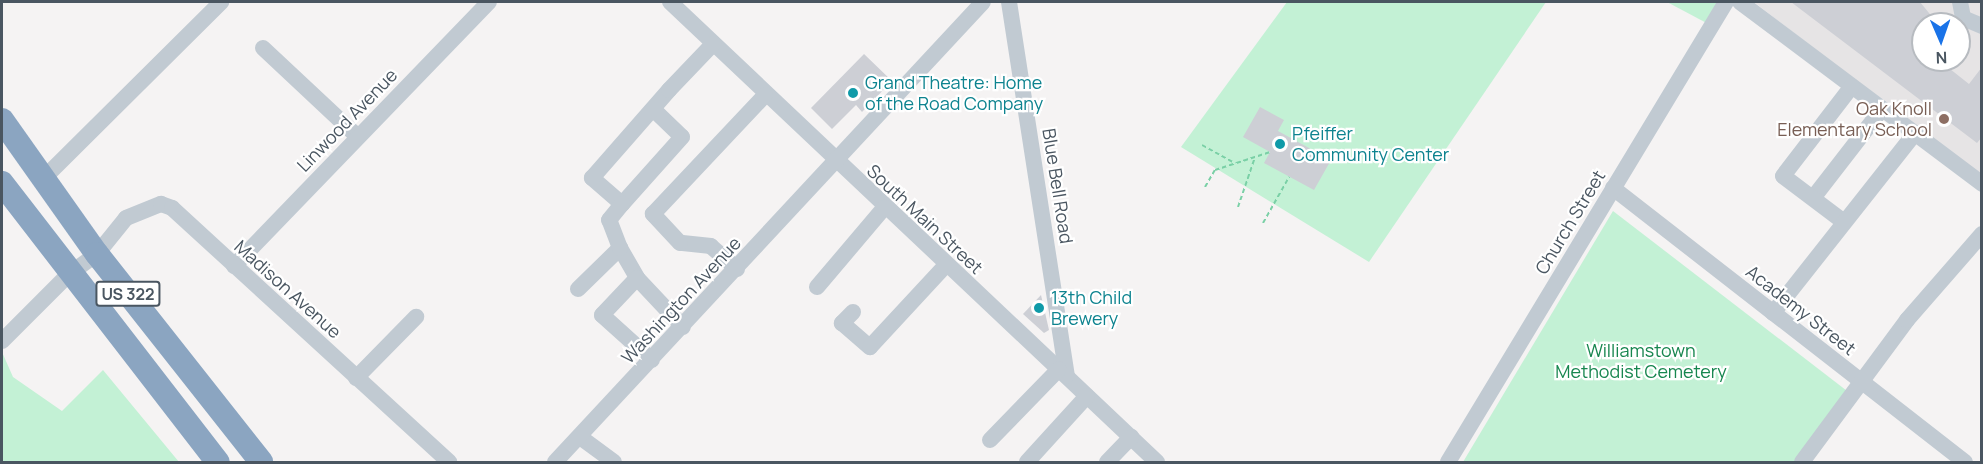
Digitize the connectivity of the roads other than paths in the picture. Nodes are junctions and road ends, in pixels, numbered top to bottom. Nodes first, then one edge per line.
1 (221, 2) edge
2 (489, 2) edge
3 (670, 2) edge
4 (1009, 2) edge
5 (1726, 2) edge
6 (1740, 2) edge
7 (1960, 2) edge
8 (980, 3) edge
9 (1982, 26) edge
10 (713, 44) junction
11 (263, 48) dead end
12 (1852, 86) junction
13 (765, 95) junction
14 (1882, 108) junction
15 (652, 110) junction
16 (2, 120) edge
17 (1915, 134) junction
18 (358, 137) junction
19 (836, 164) junction
20 (44, 178) junction
21 (1981, 182) edge
22 (2, 183) edge
23 (1613, 188) junction
24 (1813, 198) junction
25 (622, 204) junction
26 (884, 208) junction
27 (1844, 222) junction
28 (1982, 234) edge
29 (620, 248) junction
30 (97, 254) junction
31 (946, 265) junction
32 (234, 266) junction
33 (737, 269) junction
34 (68, 275) junction
35 (637, 278) junction
36 (817, 288) dead end
37 (578, 289) dead end
38 (854, 312) dead end
39 (1773, 313) junction
40 (416, 317) dead end
41 (683, 327) junction
42 (2, 341) edge
43 (652, 360) junction
44 (1063, 373) junction
45 (356, 378) junction
46 (1864, 385) junction
47 (1087, 396) junction
48 (580, 437) junction
49 (1131, 437) junction
50 (990, 440) dead end
51 (247, 458) edge
52 (218, 462) edge
53 (449, 462) edge
54 (555, 462) edge
55 (614, 462) edge
56 (1027, 462) edge
57 (1107, 462) edge
58 (1157, 462) edge
59 (1448, 462) edge
60 (1802, 462) edge
61 (1965, 462) edge

1 - 20 street
2 - 18 street, Linwood Avenue
3 - 10 street, South Main Street
4 - 44 street, Blue Bell Road
5 - 23 street, Church Street
6 - 12 street
7 - 9 street
8 - 19 street, Washington Avenue
10 - 13 street, South Main Street
10 - 15 street
11 - 18 street
12 - 14 street
12 - 24 street
13 - 19 street, South Main Street
13 - 33 street
14 - 17 street
14 - 24 street
15 - 25 street
15 - 25 street
16 - 20 highway, US 322
17 - 21 street
17 - 27 street
18 - 32 street, Linwood Avenue
19 - 26 street, South Main Street
19 - 33 street, Washington Avenue
20 - 30 highway, US 322
22 - 34 highway, US 322
23 - 39 street, Academy Street
23 - 59 street, Church Street
24 - 27 street
25 - 29 street
26 - 31 street, South Main Street
26 - 36 street
27 - 39 street
28 - 46 street
29 - 35 street
29 - 37 street
30 - 32 street, Madison Avenue
30 - 34 street
30 - 51 highway, US 322
31 - 38 street
31 - 44 street, South Main Street
32 - 45 street, Madison Avenue
33 - 41 street, Washington Avenue
34 - 42 street
34 - 52 highway, US 322
35 - 41 street
35 - 43 street
39 - 46 street, Academy Street
40 - 45 street
41 - 43 street, Washington Avenue
43 - 48 street, Washington Avenue
44 - 47 street, South Main Street
44 - 50 street
45 - 53 street, Madison Avenue
46 - 60 street
46 - 61 street, Academy Street
47 - 49 street, South Main Street
47 - 56 street
48 - 54 street, Washington Avenue
48 - 55 street
49 - 57 street
49 - 58 street, South Main Street

